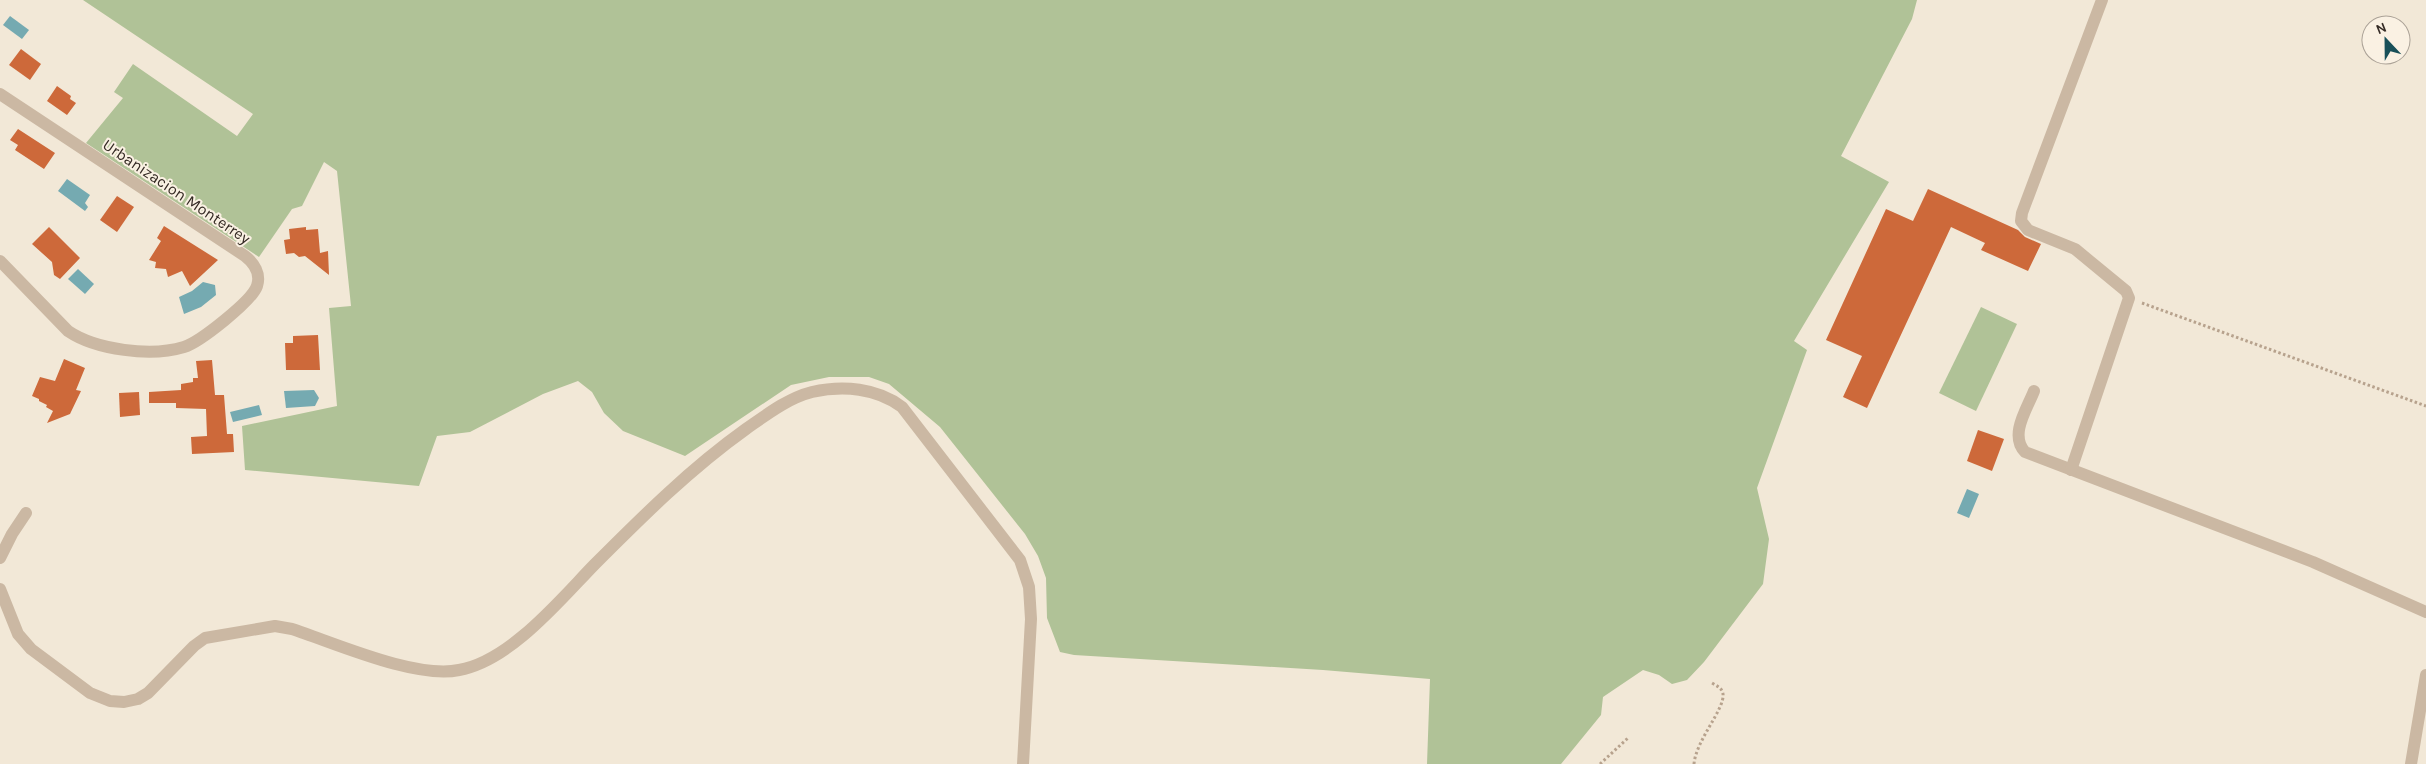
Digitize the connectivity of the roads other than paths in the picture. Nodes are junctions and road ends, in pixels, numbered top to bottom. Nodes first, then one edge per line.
1 (2102, 0) edge
2 (0, 94) edge
3 (0, 261) edge
4 (2034, 391) dead end
5 (2071, 470) junction
6 (26, 513) dead end
7 (0, 558) edge
8 (0, 589) edge
9 (2426, 612) edge
10 (2426, 675) edge
11 (1023, 764) edge
12 (2411, 764) edge

1 - 5 street
2 - 3 street, Urbanizacion Monterrey
4 - 5 street
5 - 9 street
6 - 7 street
8 - 11 street
10 - 12 street

